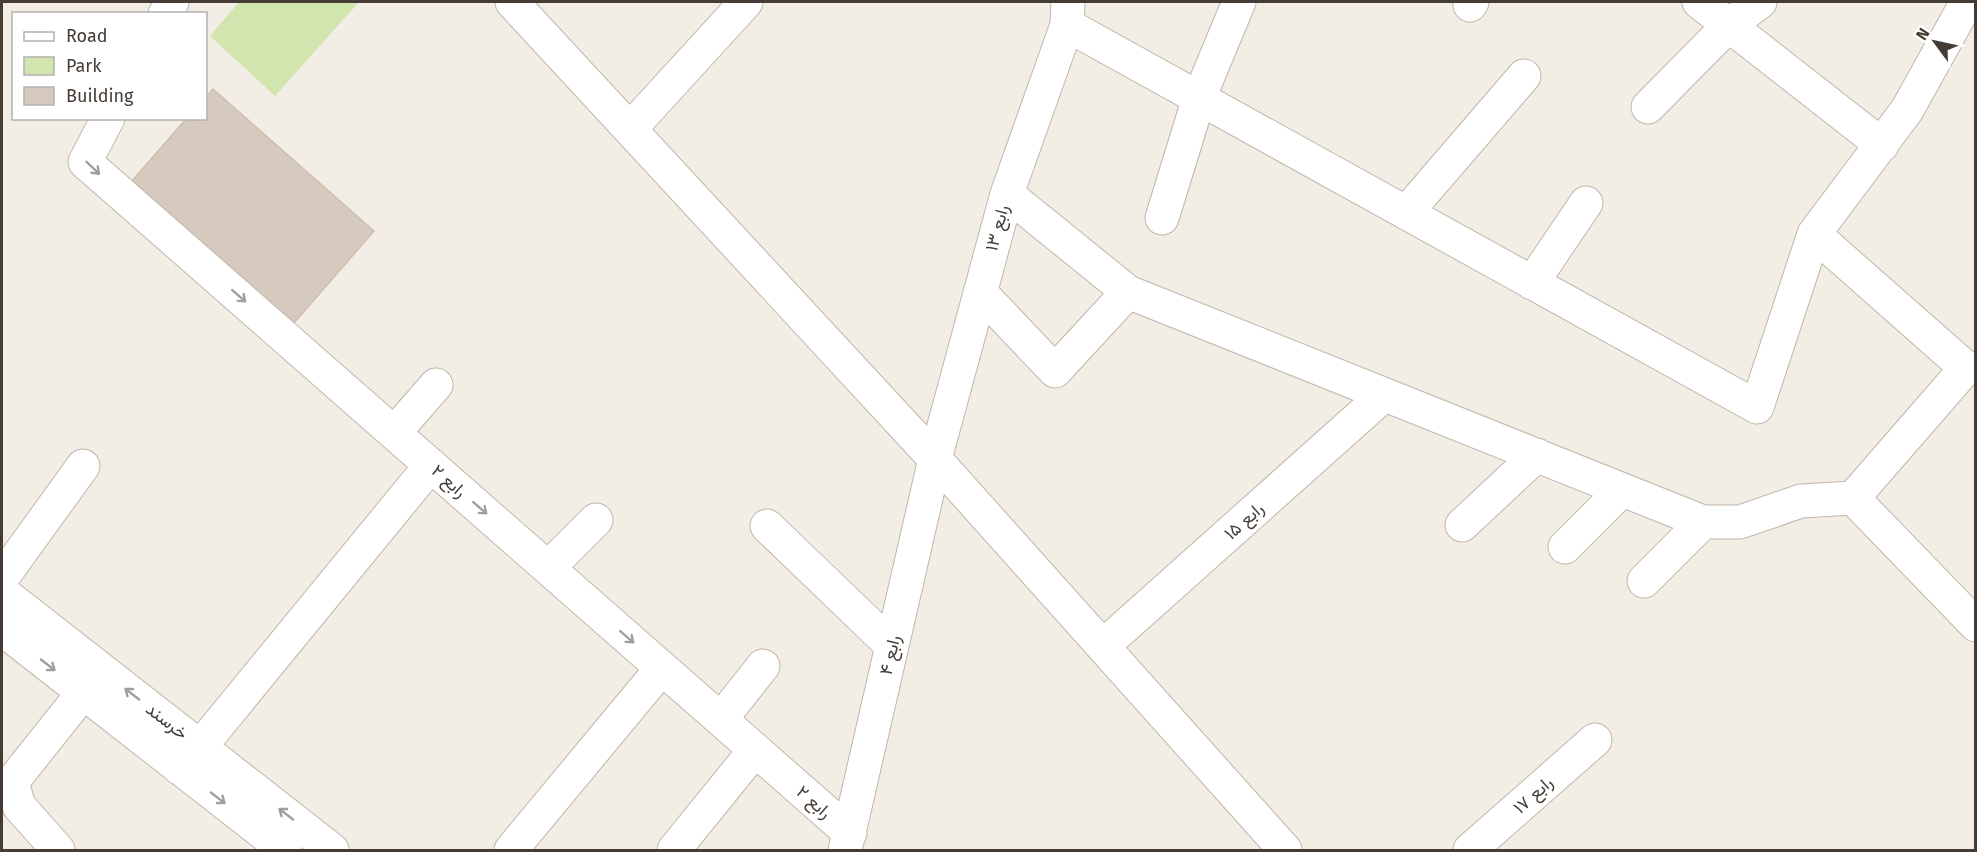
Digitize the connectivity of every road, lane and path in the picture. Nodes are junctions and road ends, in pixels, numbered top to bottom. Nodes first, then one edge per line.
1 (746, 2) edge
2 (1239, 2) edge
3 (1699, 2) edge
4 (1760, 2) edge
5 (1967, 2) edge
6 (520, 4) edge
7 (1068, 13) edge
8 (1729, 25) junction
9 (1524, 75) dead end
10 (1198, 98) junction
11 (1648, 107) dead end
12 (107, 120) edge
13 (630, 129) junction
14 (1882, 145) junction
15 (1007, 194) junction
16 (1586, 203) dead end
17 (1406, 213) junction
18 (1162, 218) dead end
19 (1814, 234) junction
20 (1532, 283) junction
21 (980, 292) junction
22 (1128, 292) junction
23 (1971, 363) edge
24 (436, 385) dead end
25 (1384, 395) junction
26 (394, 433) junction
27 (1537, 455) junction
28 (935, 459) junction
29 (431, 465) junction
30 (83, 466) dead end
31 (1622, 490) junction
32 (1853, 498) junction
33 (596, 520) dead end
34 (1703, 522) junction
35 (1462, 525) dead end
36 (767, 526) dead end
37 (1565, 547) dead end
38 (548, 568) junction
39 (2, 578) edge
40 (1644, 581) dead end
41 (2, 592) edge
42 (1976, 625) edge
43 (2, 629) edge
44 (892, 646) junction
45 (1103, 646) junction
46 (763, 666) dead end
47 (662, 668) junction
48 (83, 693) junction
49 (721, 719) junction
50 (1595, 740) dead end
51 (755, 750) junction
52 (189, 758) junction
53 (848, 842) edge
54 (58, 850) edge
55 (285, 850) edge
56 (332, 850) edge
57 (511, 850) edge
58 (675, 850) edge
59 (1285, 850) edge
60 (1470, 850) edge

1 - 13 street
2 - 10 street
3 - 8 street
4 - 8 street
5 - 14 street
6 - 13 street
7 - 10 street
7 - 15 street, رابع ۱۳
8 - 11 street
8 - 14 street
9 - 17 street
10 - 17 street
10 - 18 street
12 -> 26 street, رابع ۲
13 - 28 street
14 - 19 street
15 - 21 street, رابع ۱۳
15 - 22 street
16 - 20 street
17 - 20 street
19 - 20 street
19 - 23 street
21 - 22 street
21 - 28 street, رابع ۱۳
22 - 25 street
23 - 32 street
24 - 26 street
25 - 27 street
25 - 45 street, رابع ۱۵
26 - 29 street, رابع ۲
27 - 31 street
27 - 35 street
28 - 44 street, رابع ۴
28 - 45 street
29 -> 38 street, رابع ۲
29 - 52 street
30 - 39 street
31 - 34 street
31 - 37 street
32 - 34 street
32 - 42 street
33 - 38 street
34 - 40 street
36 - 44 street
38 -> 47 street, رابع ۲
52 -> 41 street, خرسند
43 -> 48 street, خرسند
44 - 53 street, رابع ۴
45 - 59 street
46 - 49 street
47 - 49 street, رابع ۲
47 - 57 street
48 - 52 street, خرسند
48 - 54 street
49 - 51 street, رابع ۲
50 - 60 street, رابع ۱۷
51 - 53 street, رابع ۲
51 - 58 street
52 -> 55 street, خرسند
56 -> 52 street, خرسند

